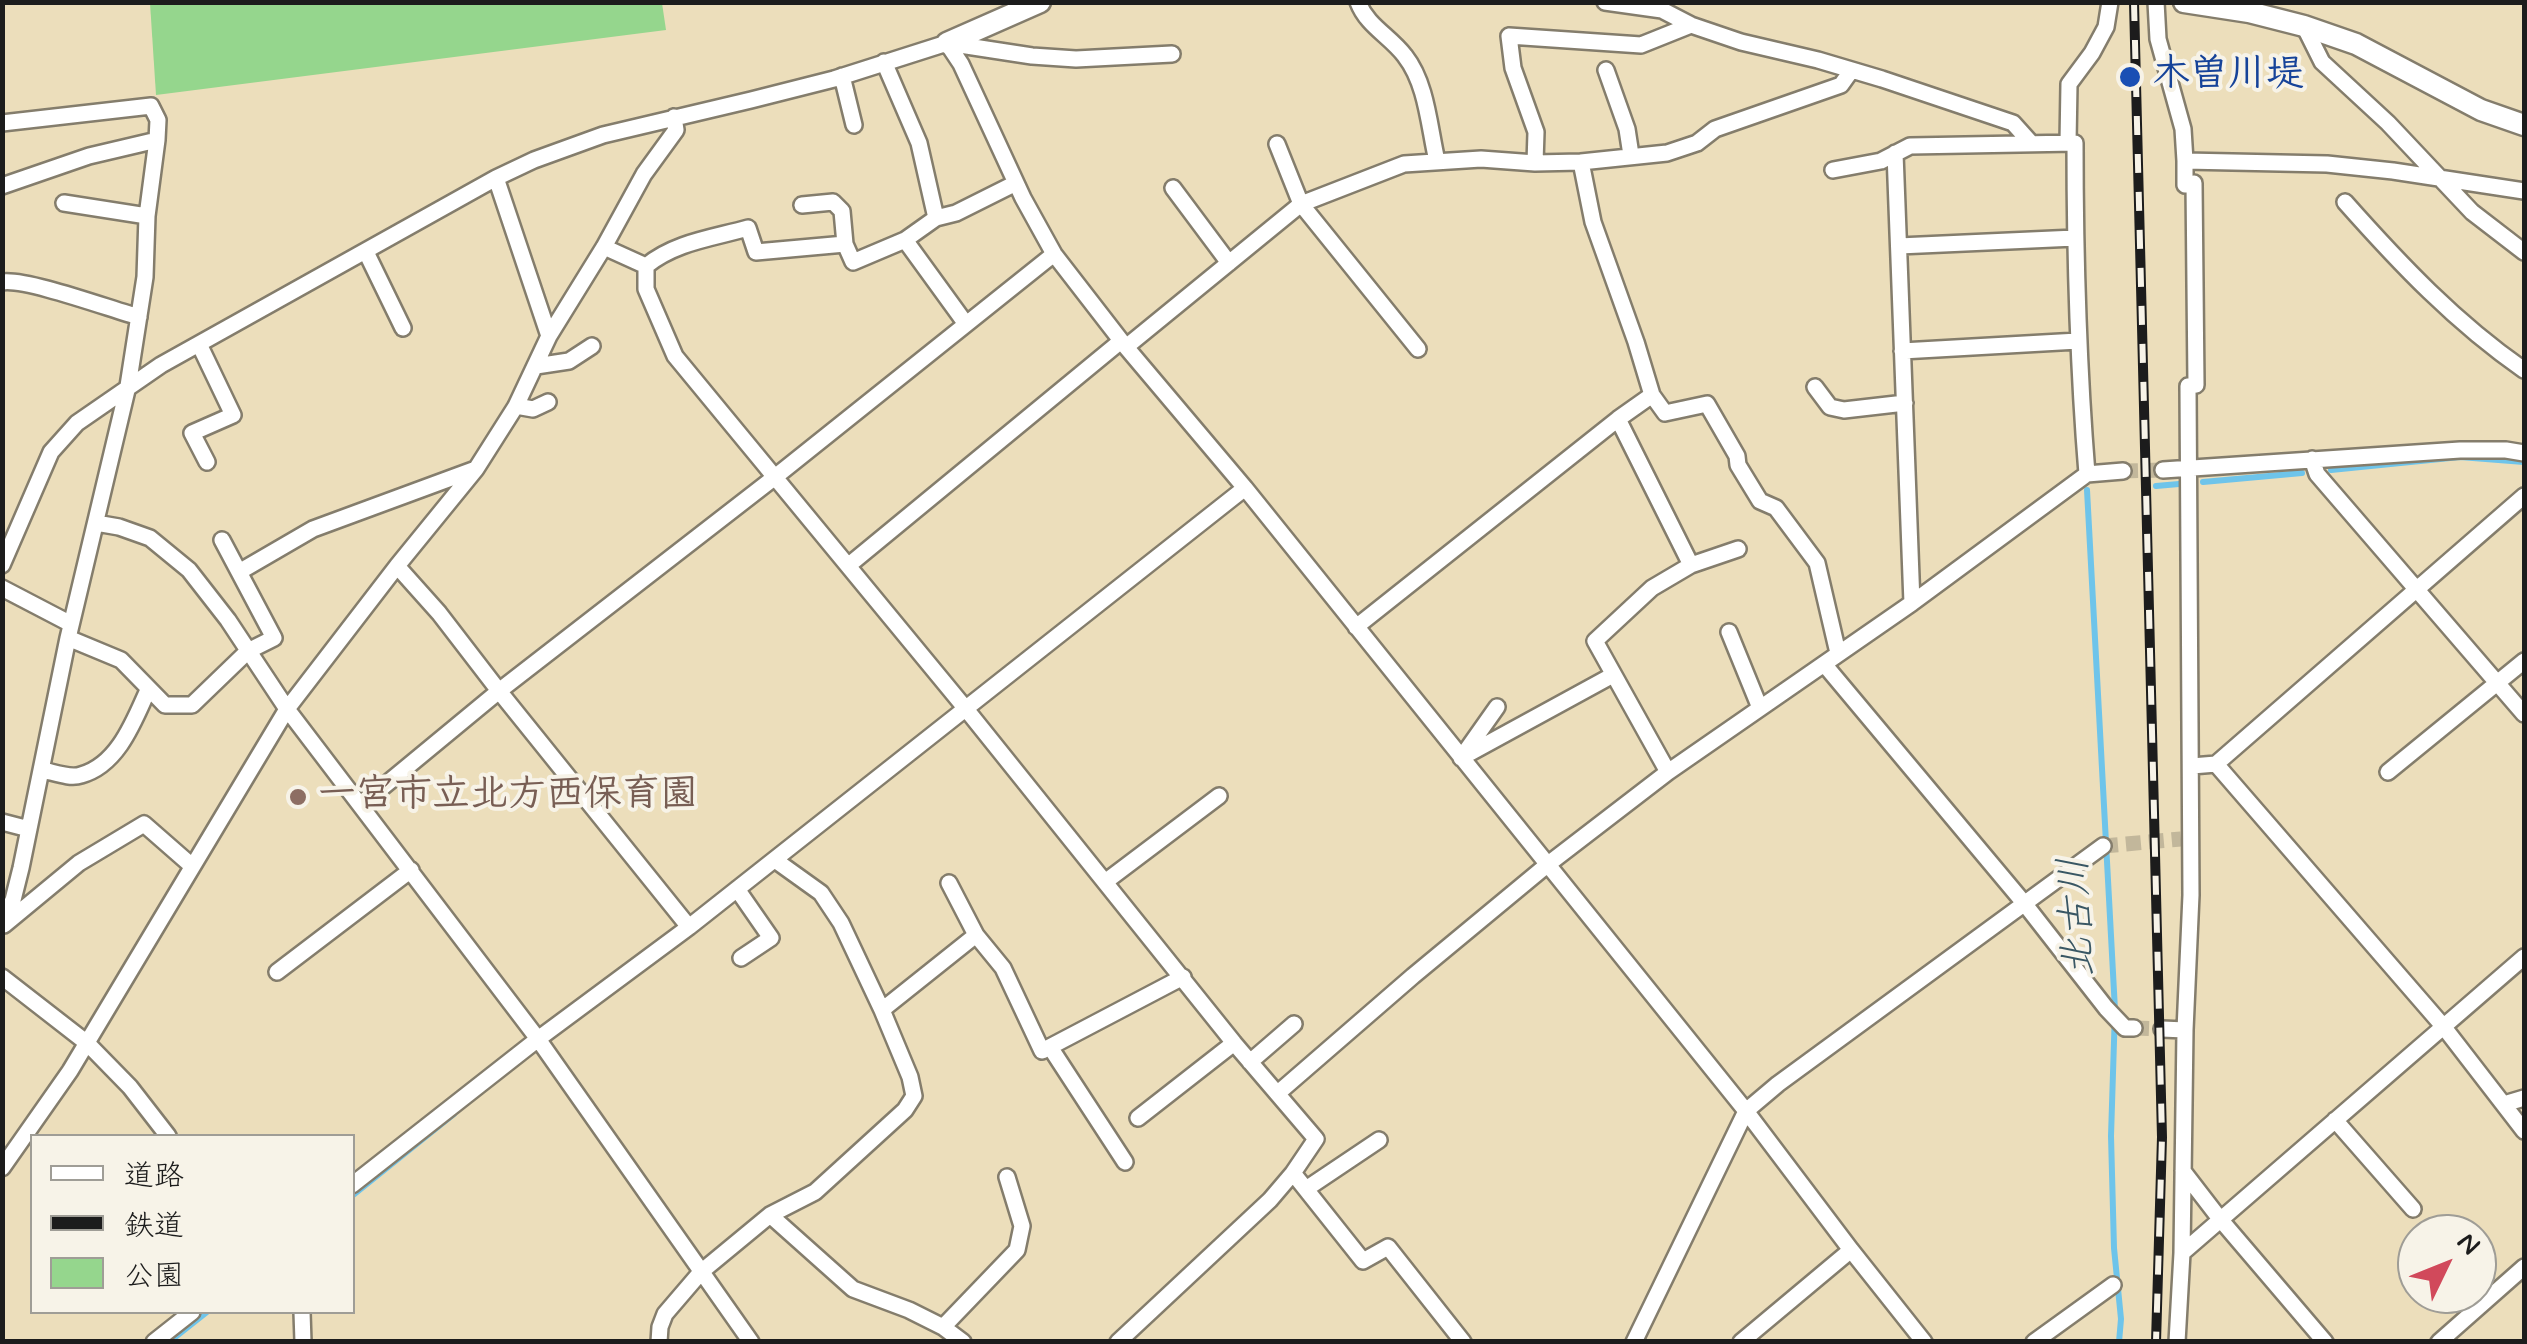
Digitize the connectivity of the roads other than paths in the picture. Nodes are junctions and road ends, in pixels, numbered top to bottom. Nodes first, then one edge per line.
1 (1040, 2) edge
2 (1358, 2) edge
3 (1605, 2) edge
4 (2110, 2) edge
5 (2156, 2) edge
6 (2184, 2) edge
7 (1691, 25) junction
8 (2304, 26) junction
9 (946, 43) junction
10 (1172, 54) dead end
11 (884, 62) junction
12 (1606, 70) dead end
13 (1852, 70) junction
14 (842, 76) junction
15 (674, 118) junction
16 (2, 123) edge
17 (854, 125) dead end
18 (2524, 125) edge
19 (157, 140) junction
20 (2032, 143) junction
21 (2068, 143) junction
22 (1277, 144) dead end
23 (1895, 153) junction
24 (1631, 155) junction
25 (1437, 161) junction
26 (2185, 161) junction
27 (1581, 162) junction
28 (1535, 163) junction
29 (1833, 170) dead end
30 (496, 178) junction
31 (2440, 178) junction
32 (1016, 183) junction
33 (2, 186) edge
34 (1174, 188) dead end
35 (2524, 190) edge
36 (2345, 202) dead end
37 (64, 203) dead end
38 (1301, 204) junction
39 (802, 205) dead end
40 (147, 216) junction
41 (936, 218) junction
42 (2075, 238) junction
43 (905, 240) junction
44 (845, 244) junction
45 (1898, 246) junction
46 (604, 247) junction
47 (366, 252) junction
48 (2524, 252) edge
49 (1054, 254) junction
50 (1230, 263) junction
51 (646, 266) junction
52 (4, 276) edge
53 (139, 317) junction
54 (966, 324) junction
55 (403, 328) dead end
56 (550, 336) junction
57 (2078, 341) junction
58 (199, 344) junction
59 (1124, 344) junction
60 (592, 346) dead end
61 (1418, 349) dead end
62 (1902, 351) junction
63 (536, 366) junction
64 (2524, 370) edge
65 (128, 386) junction
66 (1815, 387) dead end
67 (1652, 396) junction
68 (548, 402) dead end
69 (1904, 403) junction
70 (516, 406) junction
71 (1618, 419) junction
72 (2524, 441) edge
73 (2460, 450) junction
74 (2524, 453) edge
75 (2312, 460) junction
76 (206, 462) dead end
77 (2190, 467) junction
78 (476, 468) junction
79 (2163, 470) tunnel mouth
80 (2124, 471) tunnel mouth
81 (2087, 474) junction
82 (775, 477) junction
83 (1245, 488) junction
84 (2524, 496) edge
85 (96, 522) junction
86 (222, 540) dead end
87 (1738, 549) dead end
88 (2, 564) edge
89 (849, 565) junction
90 (1692, 565) junction
91 (397, 566) junction
92 (239, 572) junction
93 (2, 588) edge
94 (2416, 590) junction
95 (1912, 604) junction
96 (1356, 627) junction
97 (70, 631) junction
98 (1729, 632) dead end
99 (248, 651) junction
100 (1838, 653) junction
101 (2524, 661) edge
102 (1824, 664) junction
103 (1613, 674) junction
104 (2499, 683) junction
105 (148, 690) junction
106 (499, 691) junction
107 (1497, 707) dead end
108 (1760, 708) junction
109 (288, 709) junction
110 (966, 709) junction
111 (2524, 714) edge
112 (1461, 758) junction
113 (2216, 764) junction
114 (2192, 766) junction
115 (42, 770) junction
116 (1668, 772) junction
117 (2388, 772) dead end
118 (1220, 796) dead end
119 (361, 804) junction
120 (2, 822) edge
121 (29, 829) junction
122 (2103, 846) tunnel mouth
123 (775, 860) junction
124 (1547, 865) junction
125 (192, 866) junction
126 (411, 870) junction
127 (1105, 882) junction
128 (949, 883) dead end
129 (737, 890) junction
130 (2024, 903) junction
131 (2, 924) edge
132 (689, 927) junction
133 (976, 935) junction
134 (2524, 956) edge
135 (741, 958) dead end
136 (277, 972) dead end
137 (2, 977) edge
138 (1182, 978) junction
139 (882, 1010) junction
140 (1294, 1024) dead end
141 (2444, 1026) junction
142 (2129, 1028) tunnel mouth
143 (2162, 1029) tunnel mouth
144 (2184, 1030) junction
145 (538, 1039) junction
146 (1234, 1043) junction
147 (87, 1044) junction
148 (1050, 1047) junction
149 (1250, 1062) junction
150 (1278, 1093) junction
151 (2524, 1098) edge
152 (2504, 1104) junction
153 (1746, 1111) junction
154 (1138, 1118) dead end
155 (2335, 1120) junction
156 (2524, 1131) edge
157 (166, 1134) edge
158 (1379, 1140) dead end
159 (1124, 1162) dead end
160 (2, 1168) edge
161 (2183, 1171) junction
162 (1293, 1173) junction
163 (1007, 1178) dead end
164 (355, 1183) edge
165 (1306, 1190) junction
166 (2413, 1209) dead end
167 (770, 1215) junction
168 (2220, 1219) junction
169 (1851, 1250) junction
170 (2182, 1253) junction
171 (2524, 1268) edge
172 (701, 1272) junction
173 (2113, 1285) dead end
174 (189, 1314) edge
175 (302, 1314) edge
176 (943, 1326) junction
177 (1762, 1335) edge
178 (154, 1342) edge
179 (302, 1342) edge
180 (659, 1342) edge
181 (751, 1342) edge
182 (962, 1342) edge
183 (1118, 1342) edge
184 (1463, 1342) edge
185 (1634, 1342) edge
186 (1741, 1342) edge
187 (1924, 1342) edge
188 (2034, 1342) edge
189 (2177, 1342) edge
190 (2325, 1342) edge
191 (2439, 1342) edge

1 - 9 street
2 - 25 street
3 - 7 street
4 - 21 street
5 - 26 street
6 - 8 street
7 - 13 street
7 - 28 street
8 - 18 street
8 - 31 street
9 - 10 street
9 - 11 street
9 - 32 street
11 - 14 street
11 - 41 street
12 - 24 street
13 - 20 street
13 - 24 street
14 - 15 street
14 - 17 street
15 - 30 street
15 - 46 street
16 - 19 street
19 - 33 street
19 - 40 street
20 - 21 street
20 - 23 street
21 - 42 street
22 - 38 street
23 - 29 street
23 - 45 street
24 - 27 street
25 - 28 street
25 - 38 street
26 - 31 street
26 - 77 street
27 - 28 street
27 - 67 street
30 - 47 street
30 - 56 street
31 - 35 street
31 - 48 street
32 - 41 street
32 - 49 street
34 - 50 street
36 - 64 street
37 - 40 street
38 - 50 street
38 - 61 street
39 - 44 street
40 - 53 street
41 - 43 street
42 - 45 street
42 - 57 street
43 - 44 street
43 - 54 street
44 - 51 street
45 - 62 street
46 - 51 street
46 - 56 street
47 - 55 street
47 - 58 street
49 - 54 street
49 - 59 street
50 - 59 street
51 - 82 street
52 - 53 street
53 - 65 street
54 - 82 street
56 - 63 street
57 - 62 street
57 - 81 street
58 - 65 street
58 - 76 street
59 - 83 street
59 - 89 street
60 - 63 street
62 - 69 street
63 - 70 street
65 - 85 street
65 - 88 street
66 - 69 street
67 - 71 street
67 - 100 street
68 - 70 street
69 - 95 street
70 - 78 street
71 - 90 street
71 - 96 street
72 - 73 street
73 - 74 street
73 - 75 street
75 - 77 street
75 - 94 street
77 - 79 street
77 - 114 street
78 - 91 street
78 - 92 street
80 - 81 street
81 - 95 street
82 - 89 street
82 - 106 street
83 - 96 street
83 - 110 street
84 - 94 street
85 - 97 street
85 - 99 street
86 - 92 street
87 - 90 street
89 - 110 street
90 - 103 street
91 - 106 street
91 - 109 street
92 - 99 street
93 - 97 street
94 - 104 street
94 - 113 street
95 - 100 street
96 - 112 street
97 - 105 street
97 - 115 street
98 - 108 street
99 - 105 street
99 - 109 street
100 - 102 street
101 - 104 street
102 - 108 street
102 - 130 street
103 - 112 street
103 - 116 street
104 - 111 street
104 - 117 street
105 - 115 street
106 - 119 street
106 - 132 street
107 - 112 street
108 - 116 street
109 - 119 street
109 - 125 street
110 - 123 street
110 - 127 street
112 - 124 street
113 - 114 street
113 - 141 street
114 - 144 street
115 - 121 street
116 - 124 street
118 - 127 street
119 - 126 street
120 - 121 street
121 - 131 street
122 - 130 street
123 - 129 street
123 - 139 street
124 - 150 street
124 - 153 street
125 - 131 street
125 - 147 street
126 - 136 street
126 - 145 street
127 - 138 street
128 - 133 street
129 - 132 street
129 - 135 street
130 - 142 street
130 - 153 street
132 - 145 street
133 - 139 street
133 - 148 street
134 - 141 street
137 - 147 street
138 - 146 street
138 - 148 street
139 - 167 street
140 - 149 street
141 - 152 street
141 - 155 street
143 - 144 street
144 - 161 street
145 - 164 street
145 - 172 street
146 - 149 street
146 - 154 street
147 - 157 street
147 - 160 street
148 - 159 street
149 - 150 street
150 - 162 street
151 - 152 street
152 - 156 street
153 - 169 street
153 - 185 street
155 - 166 street
155 - 168 street
158 - 165 street
161 - 168 street
161 - 170 street
162 - 165 street
162 - 183 street
163 - 176 street
165 - 184 street
167 - 172 street
167 - 176 street
168 - 170 street
168 - 190 street
169 - 177 street
169 - 187 street
170 - 189 street
171 - 191 street
172 - 180 street
172 - 181 street
173 - 188 street
174 - 178 street
175 - 179 street
176 - 182 street
177 - 186 street

